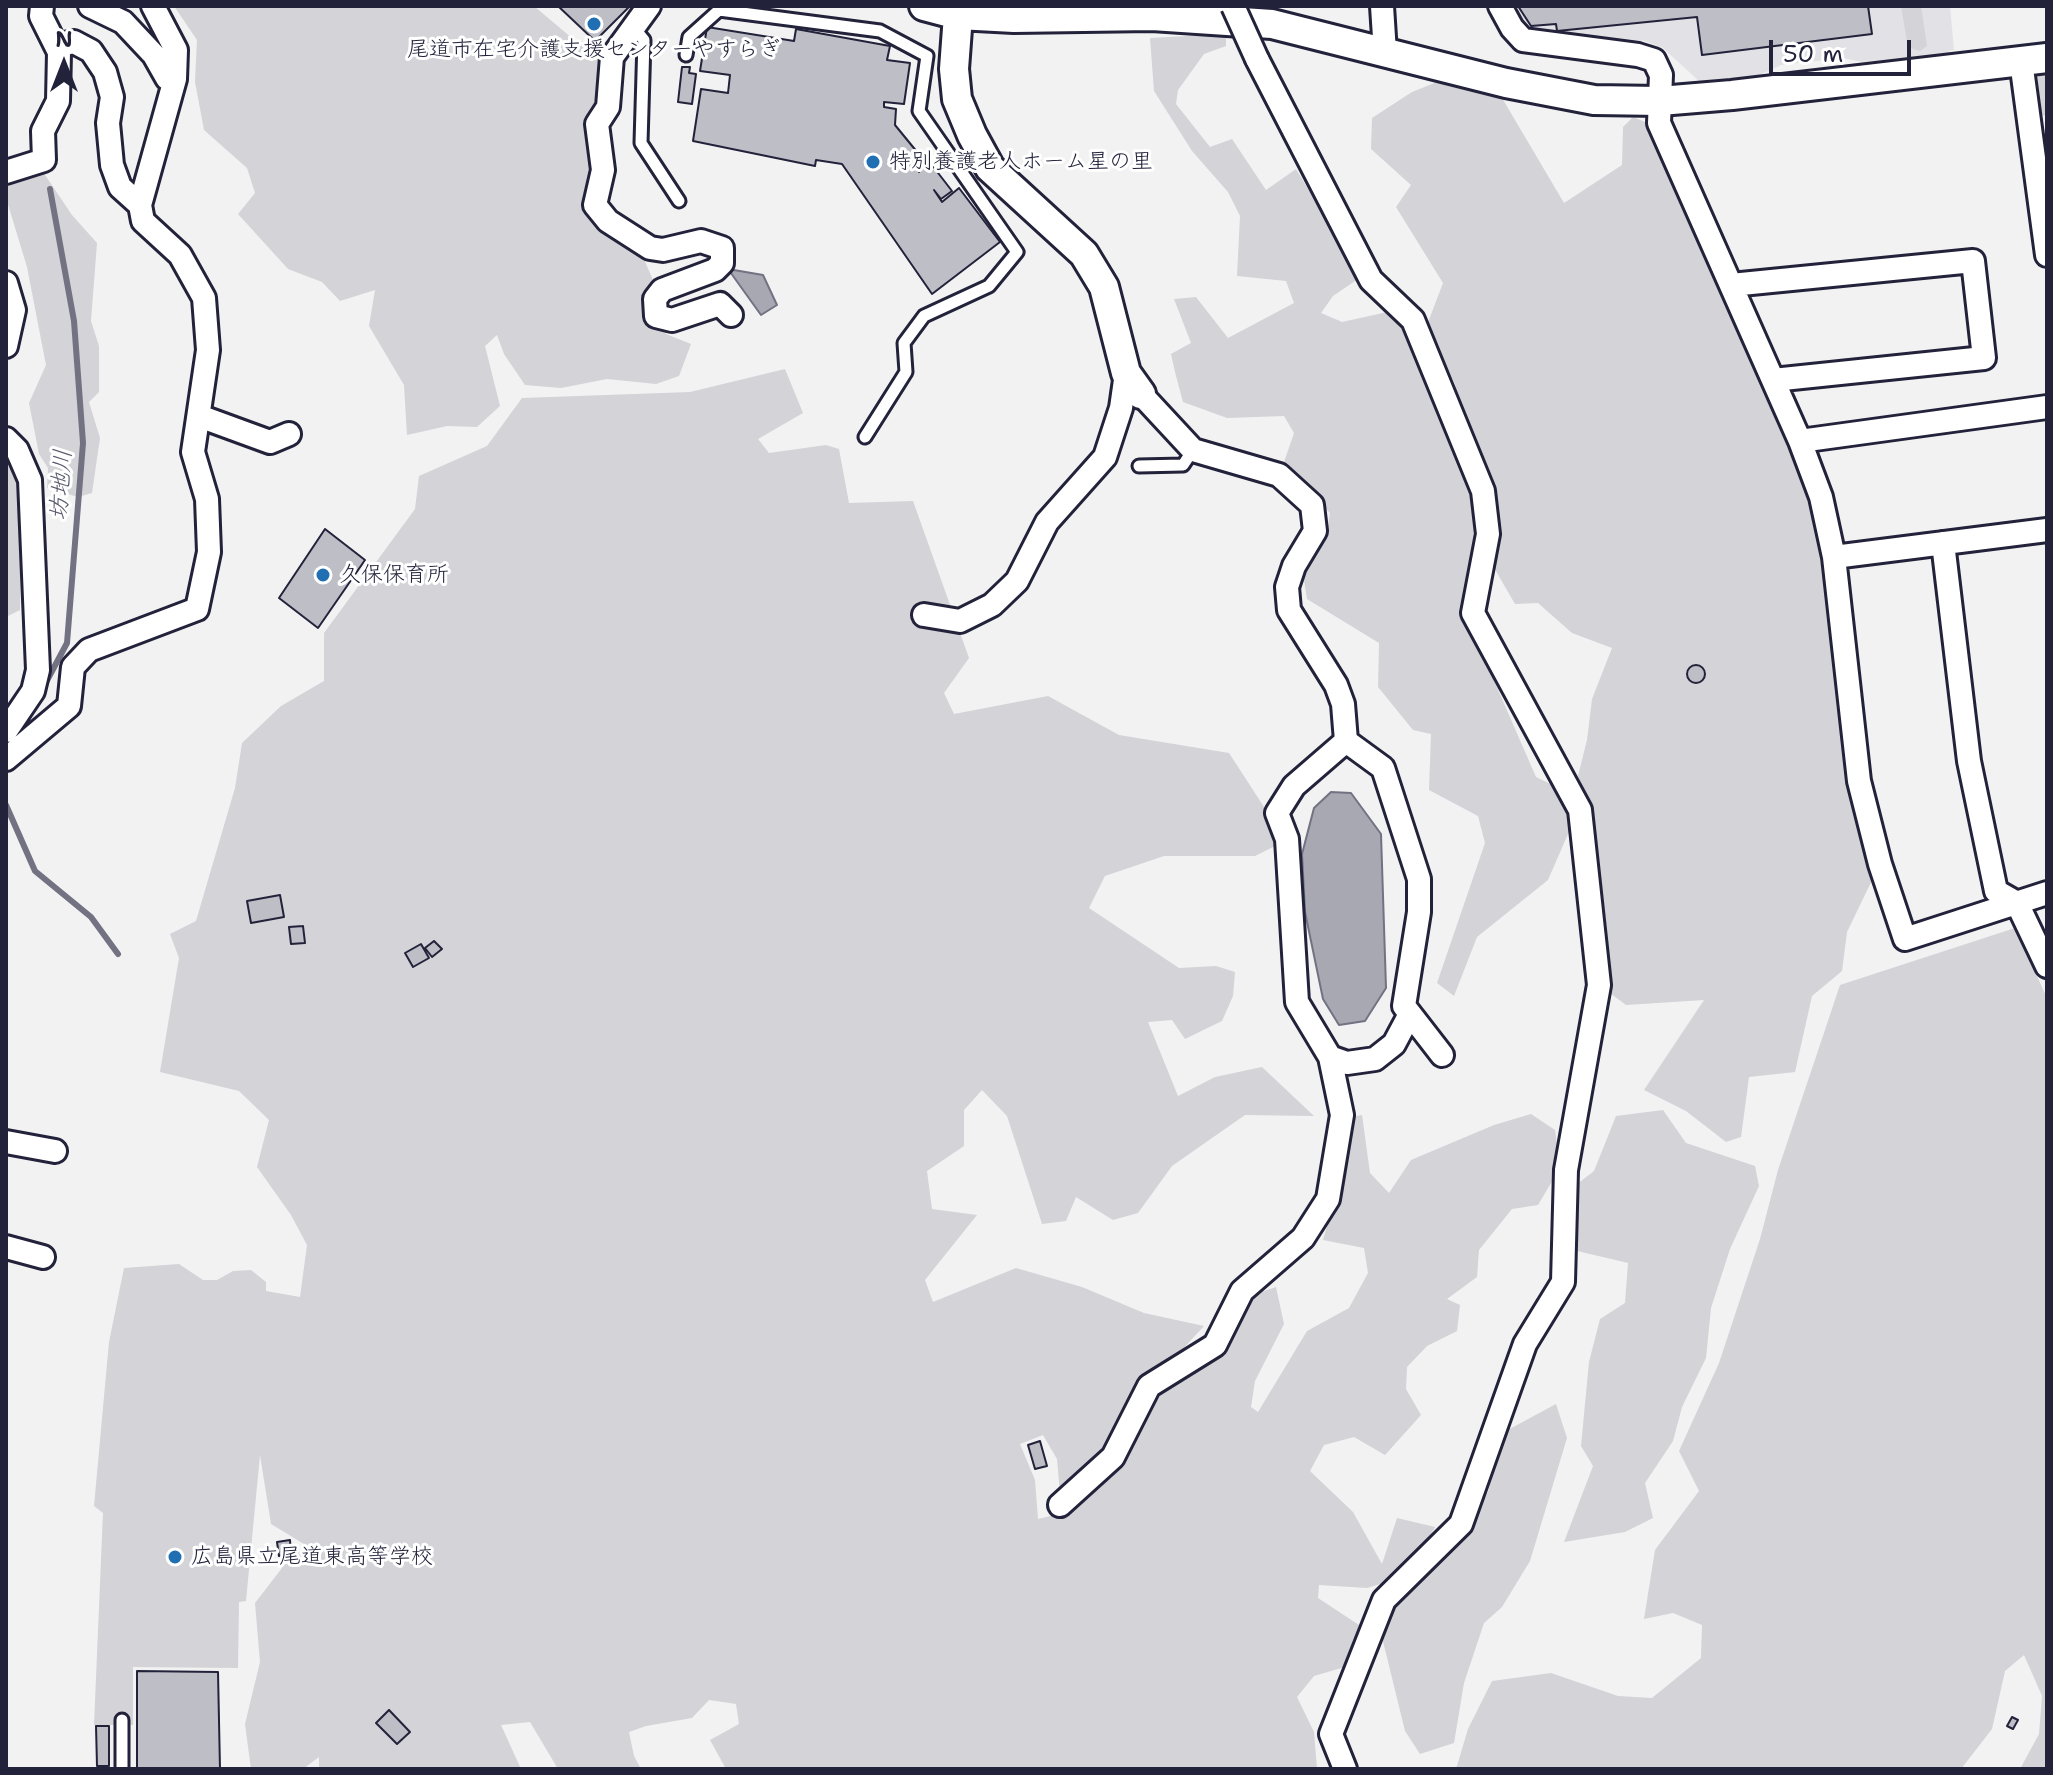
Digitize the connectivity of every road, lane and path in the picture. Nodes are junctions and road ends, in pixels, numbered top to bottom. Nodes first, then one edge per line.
1 (42, 6) edge
2 (90, 6) edge
3 (153, 6) edge
4 (649, 6) edge
5 (924, 6) edge
6 (1233, 6) edge
7 (1382, 6) edge
8 (1500, 6) edge
9 (1069, 12) edge
10 (958, 15) junction
11 (633, 27) junction
12 (56, 46) junction
13 (1385, 53) junction
14 (686, 55) dead end
15 (2034, 59) edge
16 (175, 79) junction
17 (1660, 101) junction
18 (978, 146) junction
19 (953, 160) junction
20 (6, 172) edge
21 (679, 201) dead end
22 (140, 205) junction
23 (2047, 255) edge
24 (6, 283) edge
25 (1731, 285) junction
26 (731, 315) dead end
27 (6, 346) edge
28 (1773, 380) junction
29 (1134, 384) junction
30 (2047, 407) edge
31 (199, 416) junction
32 (289, 434) dead end
33 (865, 437) dead end
34 (6, 439) edge
35 (1800, 441) junction
36 (1193, 450) junction
37 (1139, 466) dead end
38 (2047, 530) edge
39 (1943, 543) junction
40 (1834, 557) junction
41 (924, 615) dead end
42 (6, 731) edge
43 (1346, 741) junction
44 (6, 759) edge
45 (2047, 893) edge
46 (2017, 903) junction
47 (2047, 966) edge
48 (1410, 1014) junction
49 (1442, 1055) dead end
50 (1330, 1057) junction
51 (6, 1142) edge
52 (55, 1151) dead end
53 (6, 1247) edge
54 (43, 1257) dead end
55 (1060, 1505) dead end
56 (122, 1720) dead end
57 (122, 1769) edge
58 (1345, 1769) edge

1 - 12 street
2 - 16 street
3 - 16 street
4 - 11 street
5 - 10 street
6 - 58 street, bridge
7 - 13 street
8 - 17 street
9 - 10 street
9 - 13 street
10 - 18 street
11 - 21 lane
11 - 26 street
12 - 20 street
12 - 22 street
13 - 17 street
14 - 19 lane
15 - 17 street
15 - 23 street
16 - 22 street
17 - 25 street
18 - 19 lane
18 - 29 street
19 - 33 lane
22 - 31 street
24 - 27 street
25 - 28 street
25 - 28 street
28 - 35 street
29 - 36 street
29 - 41 street
30 - 35 street
31 - 32 street
31 - 44 street
34 - 42 street
35 - 40 street
36 - 37 lane
36 - 43 street
38 - 39 street
39 - 40 street
39 - 46 street
40 - 46 street
43 - 48 street
43 - 50 street
45 - 46 street
46 - 47 street
48 - 49 street
48 - 50 street
50 - 55 street
51 - 52 street
53 - 54 street
56 - 57 lane

